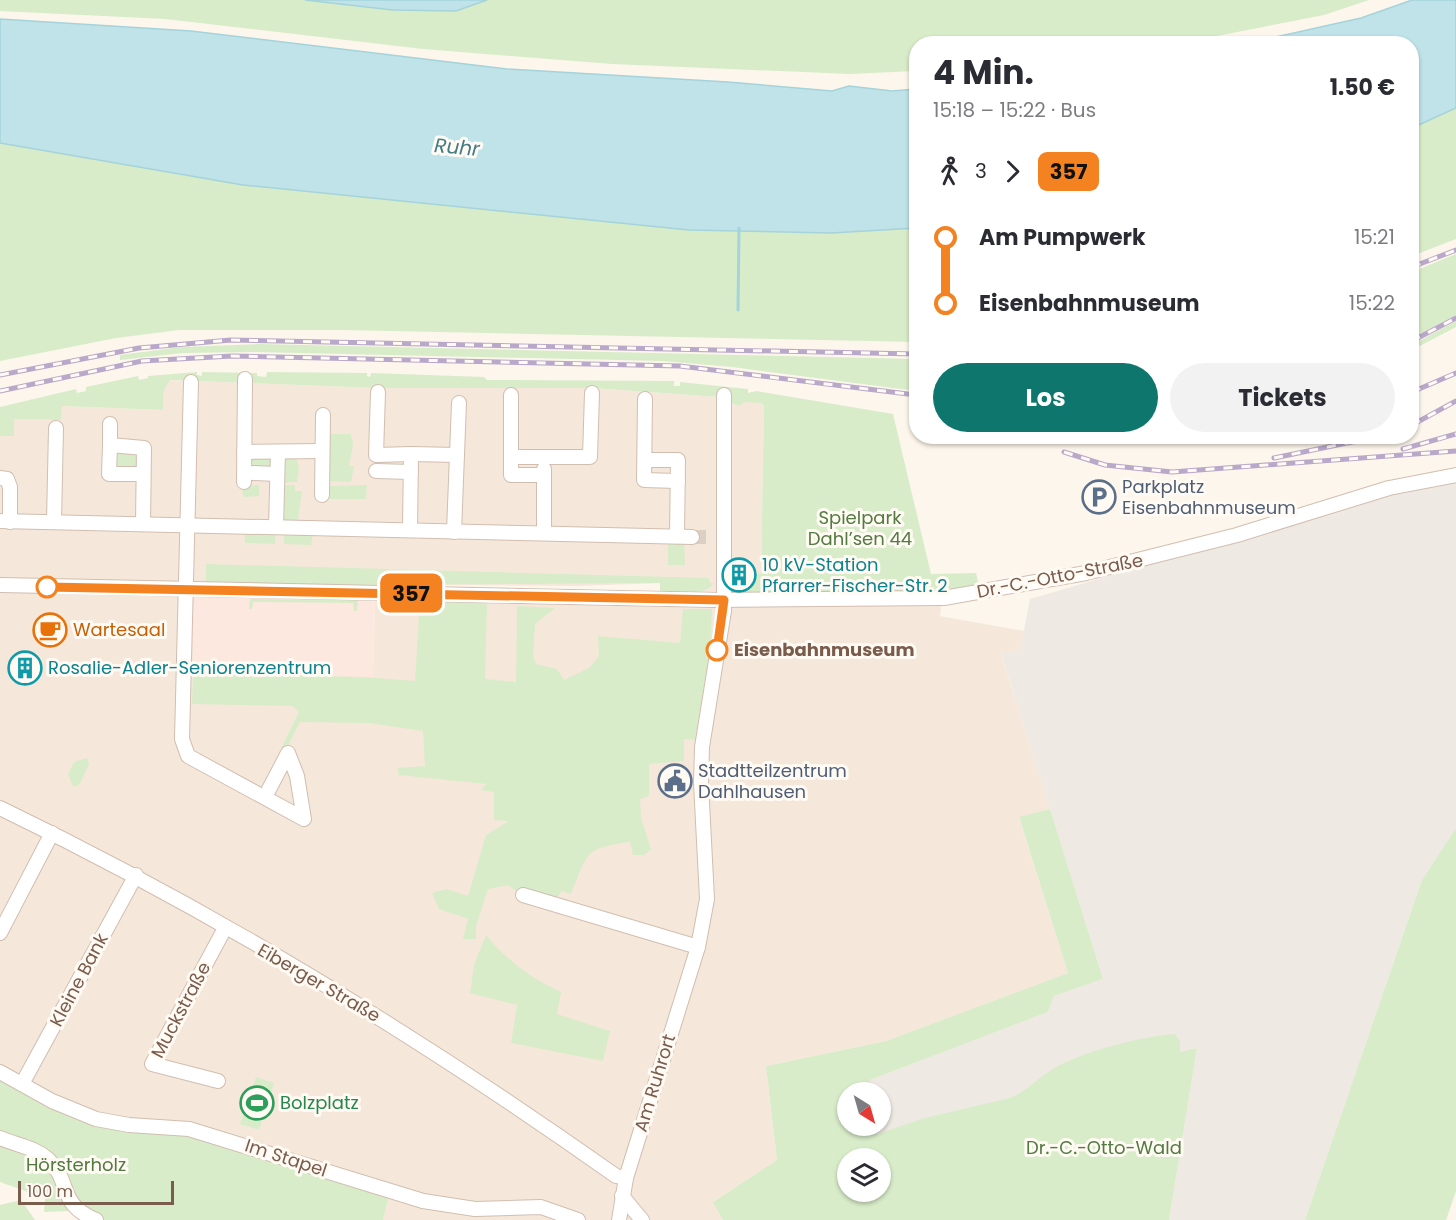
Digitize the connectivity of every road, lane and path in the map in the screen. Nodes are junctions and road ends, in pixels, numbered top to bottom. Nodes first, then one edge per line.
1 (245, 379) dead end
2 (191, 382) dead end
3 (378, 392) dead end
4 (592, 393) dead end
5 (511, 395) dead end
6 (724, 395) dead end
7 (645, 399) dead end
8 (459, 403) dead end
9 (323, 415) dead end
10 (110, 424) dead end
11 (56, 428) dead end
12 (110, 445) junction
13 (244, 452) junction
14 (278, 452) junction
15 (322, 452) junction
16 (411, 454) junction
17 (376, 455) junction
18 (457, 455) junction
19 (511, 457) junction
20 (544, 458) junction
21 (645, 460) junction
22 (411, 472) junction
23 (143, 474) junction
24 (277, 474) junction
25 (544, 475) junction
26 (1456, 475) edge
27 (0, 478) edge
28 (678, 481) junction
29 (322, 495) dead end
30 (5, 521) edge
31 (54, 522) junction
32 (143, 524) junction
33 (189, 525) junction
34 (276, 527) junction
35 (410, 530) junction
36 (454, 532) junction
37 (544, 533) junction
38 (677, 536) junction
39 (692, 537) tunnel mouth
40 (0, 585) edge
41 (186, 590) junction
42 (724, 600) junction
43 (265, 797) junction
44 (0, 808) edge
45 (52, 833) junction
46 (136, 875) junction
47 (523, 895) dead end
48 (225, 928) junction
49 (0, 933) edge
50 (698, 947) junction
51 (0, 1072) edge
52 (218, 1081) dead end
53 (22, 1084) junction
54 (0, 1138) edge
55 (626, 1178) junction
56 (622, 1196) junction
57 (96, 1220) edge
58 (578, 1220) edge
59 (618, 1220) edge
60 (642, 1220) edge

1 - 13 street
2 - 33 street
3 - 17 street
4 - 20 street
5 - 19 street
6 - 42 street, Am Ruhrort
7 - 21 street
8 - 18 street
9 - 15 street
10 - 12 street
11 - 31 street
12 - 23 street
12 - 23 street
13 - 14 street
13 - 24 street
14 - 15 street
14 - 24 street
15 - 29 street
16 - 17 street
16 - 18 street
16 - 22 street
17 - 22 street
18 - 36 street
19 - 20 street
19 - 25 street
20 - 25 street
21 - 28 street
21 - 28 street
22 - 35 street
23 - 32 street
24 - 34 street
25 - 37 street
26 - 42 street, Dr.-C.-Otto-Straße
27 - 30 street
28 - 38 street
30 - 31 street
31 - 32 street
32 - 33 street
33 - 34 street
33 - 41 street
34 - 35 street
35 - 36 street
36 - 37 street
37 - 38 street
38 - 39 street
40 - 41 street, Dr.-C.-Otto-Straße
41 - 42 street, Dr.-C.-Otto-Straße
41 - 43 street
42 - 50 street, Am Ruhrort
43 - 43 street
44 - 45 street, Eiberger Straße
45 - 46 street, Eiberger Straße
45 - 49 street
46 - 48 street, Eiberger Straße
46 - 53 street, Kleine Bank
47 - 50 street
48 - 52 street, Muckstraße
48 - 55 street, Eiberger Straße
50 - 55 street, Am Ruhrort
51 - 53 street, Im Stapel
53 - 58 street, Im Stapel
54 - 57 street
55 - 56 street, Am Ruhrort
56 - 59 street, Am Ruhrort
56 - 60 street

